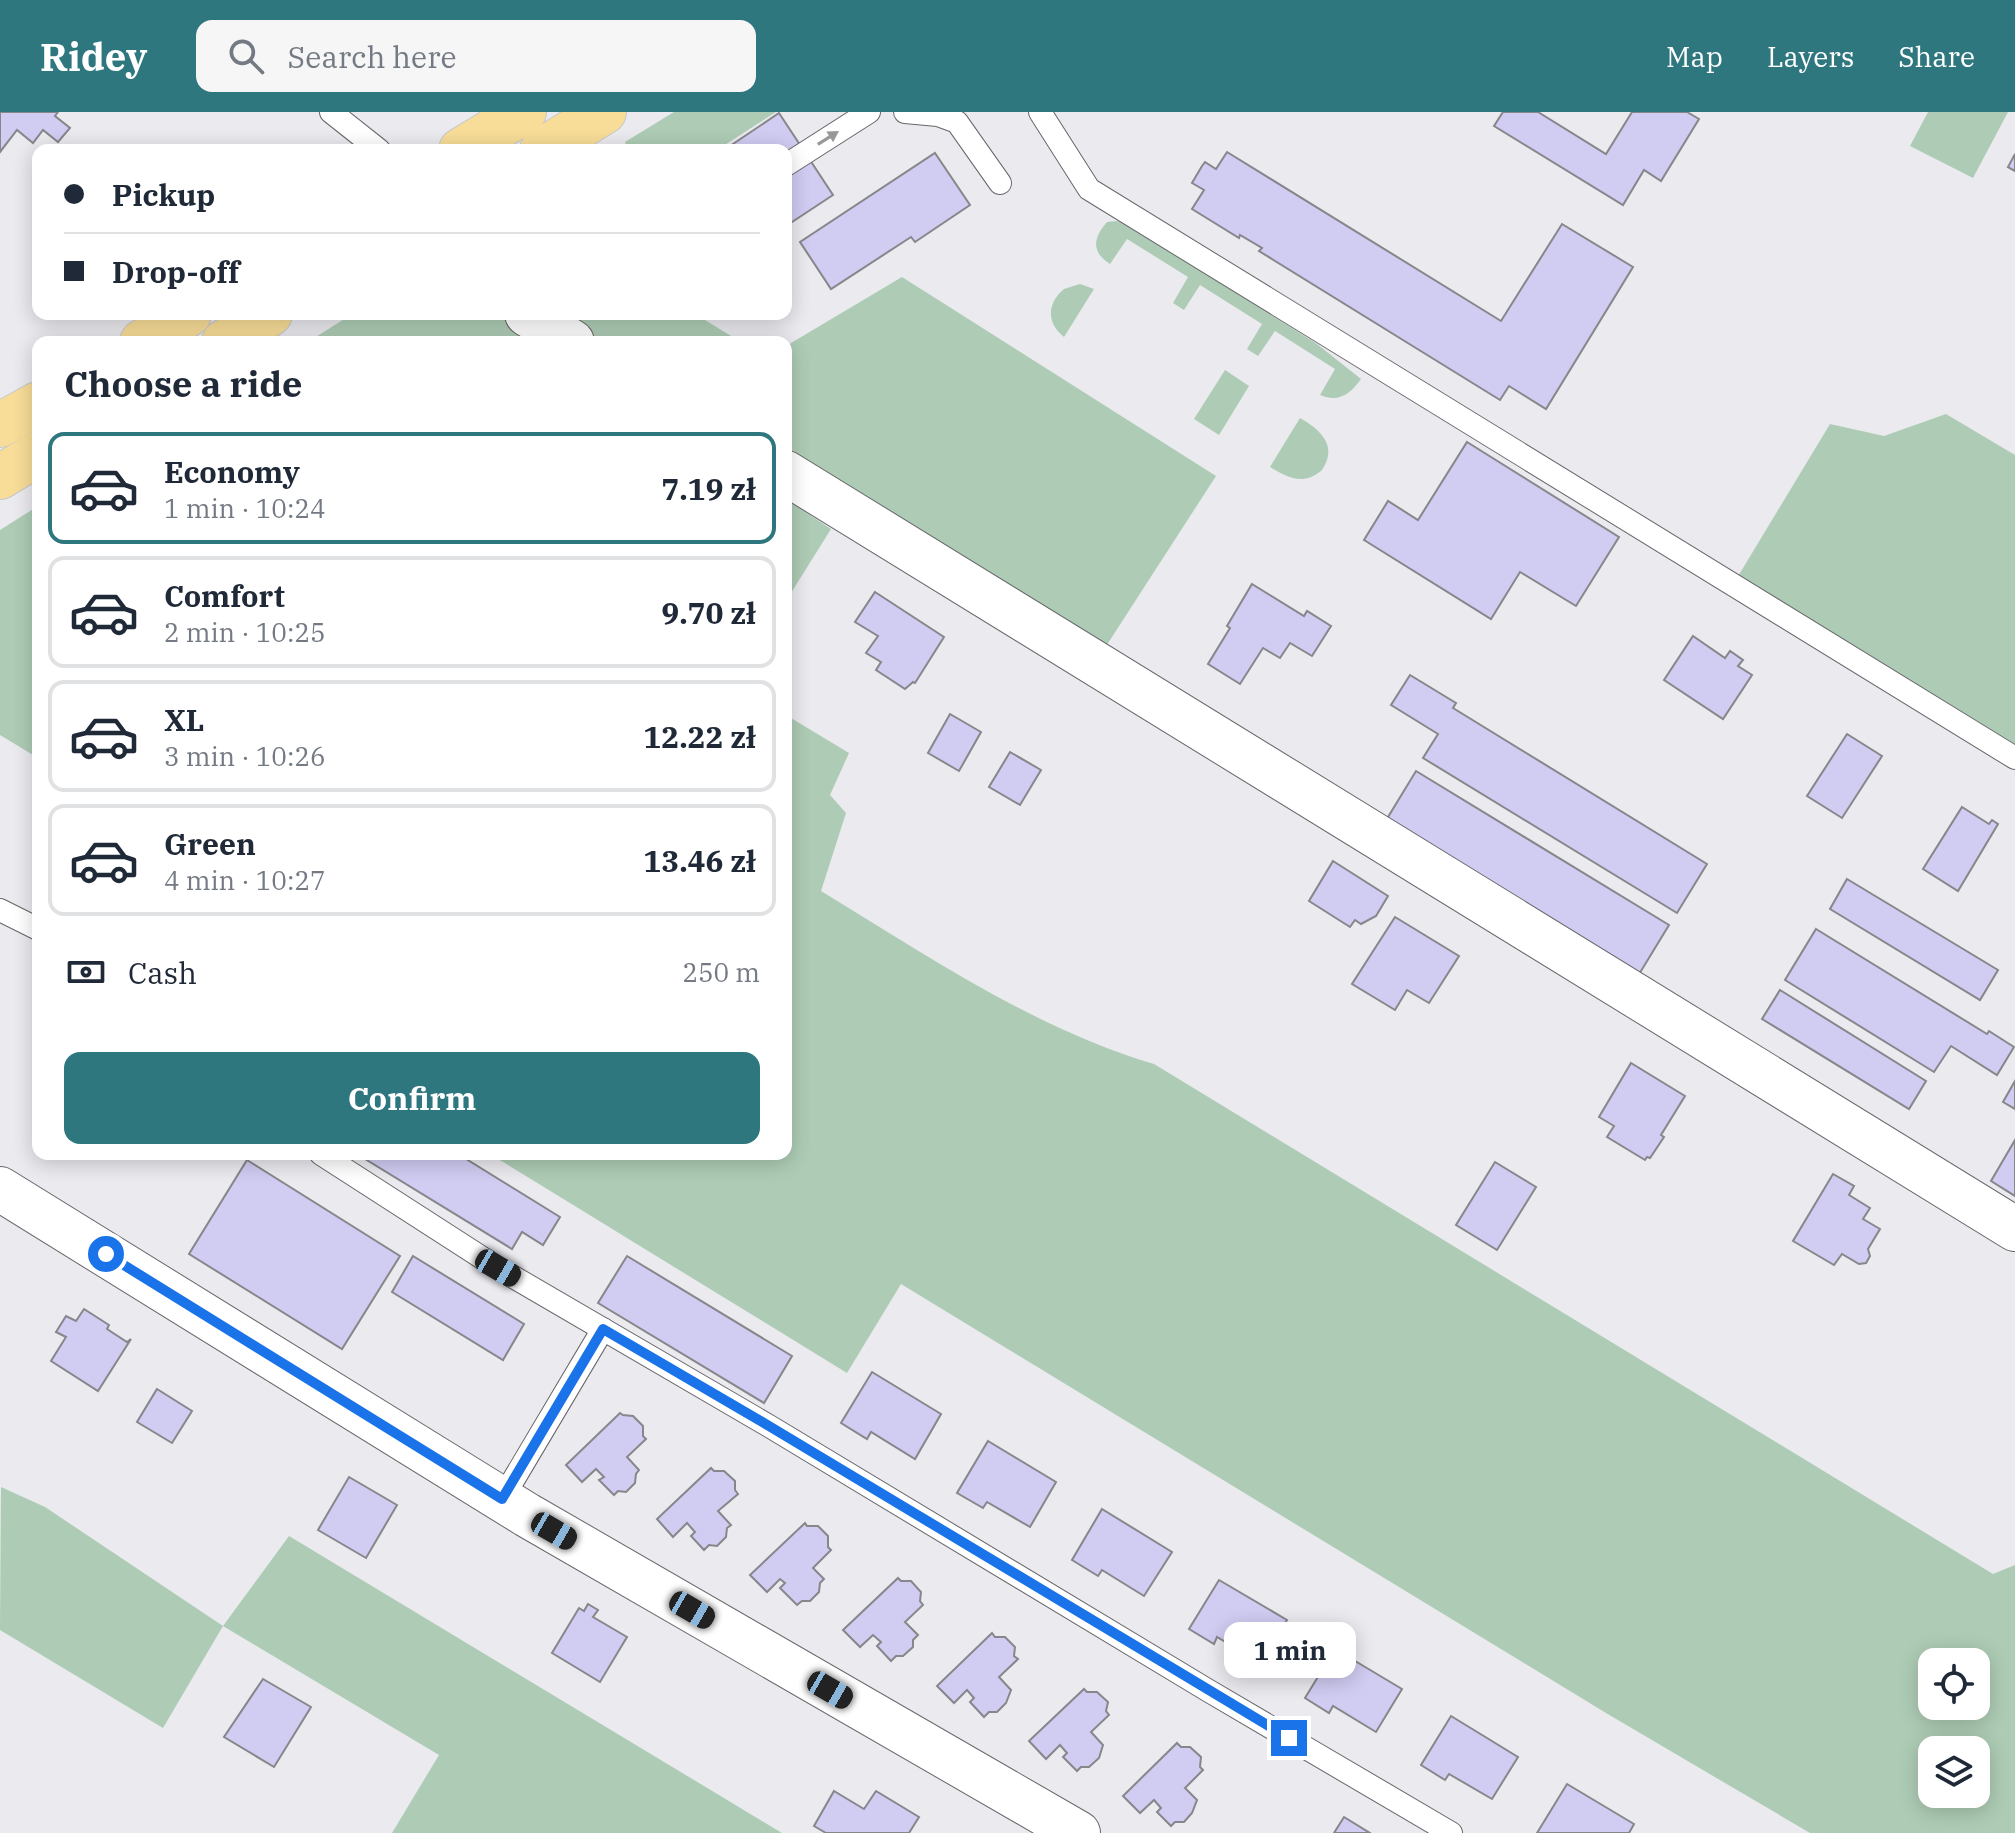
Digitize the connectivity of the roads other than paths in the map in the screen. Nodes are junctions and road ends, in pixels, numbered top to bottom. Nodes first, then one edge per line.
1 (331, 112) edge
2 (524, 112) edge
3 (604, 112) edge
4 (869, 112) edge
5 (905, 112) edge
6 (1040, 112) edge
7 (560, 138) edge
8 (371, 144) edge
9 (471, 144) edge
10 (792, 161) edge
11 (1000, 183) dead end
12 (179, 320) edge
13 (260, 320) edge
14 (537, 320) edge
15 (152, 336) edge
16 (234, 336) edge
17 (562, 336) edge
18 (32, 407) edge
19 (0, 425) edge
20 (32, 458) edge
21 (0, 477) edge
22 (792, 477) edge
23 (2015, 758) edge
24 (0, 910) edge
25 (32, 926) edge
26 (330, 1160) edge
27 (0, 1189) edge
28 (2015, 1229) edge
29 (603, 1329) junction
30 (502, 1499) junction
31 (1078, 1833) edge
32 (1451, 1833) edge

1 - 8 lane
2 - 9 main road
3 - 7 main road
10 -> 4 lane
5 - 11 lane
6 - 23 lane
12 - 15 main road
13 - 16 main road
14 - 17 street
18 - 19 main road
20 - 21 main road
22 - 28 street
24 - 25 lane
26 - 29 lane
27 - 30 street
29 - 30 lane
29 - 32 lane
30 - 31 street

